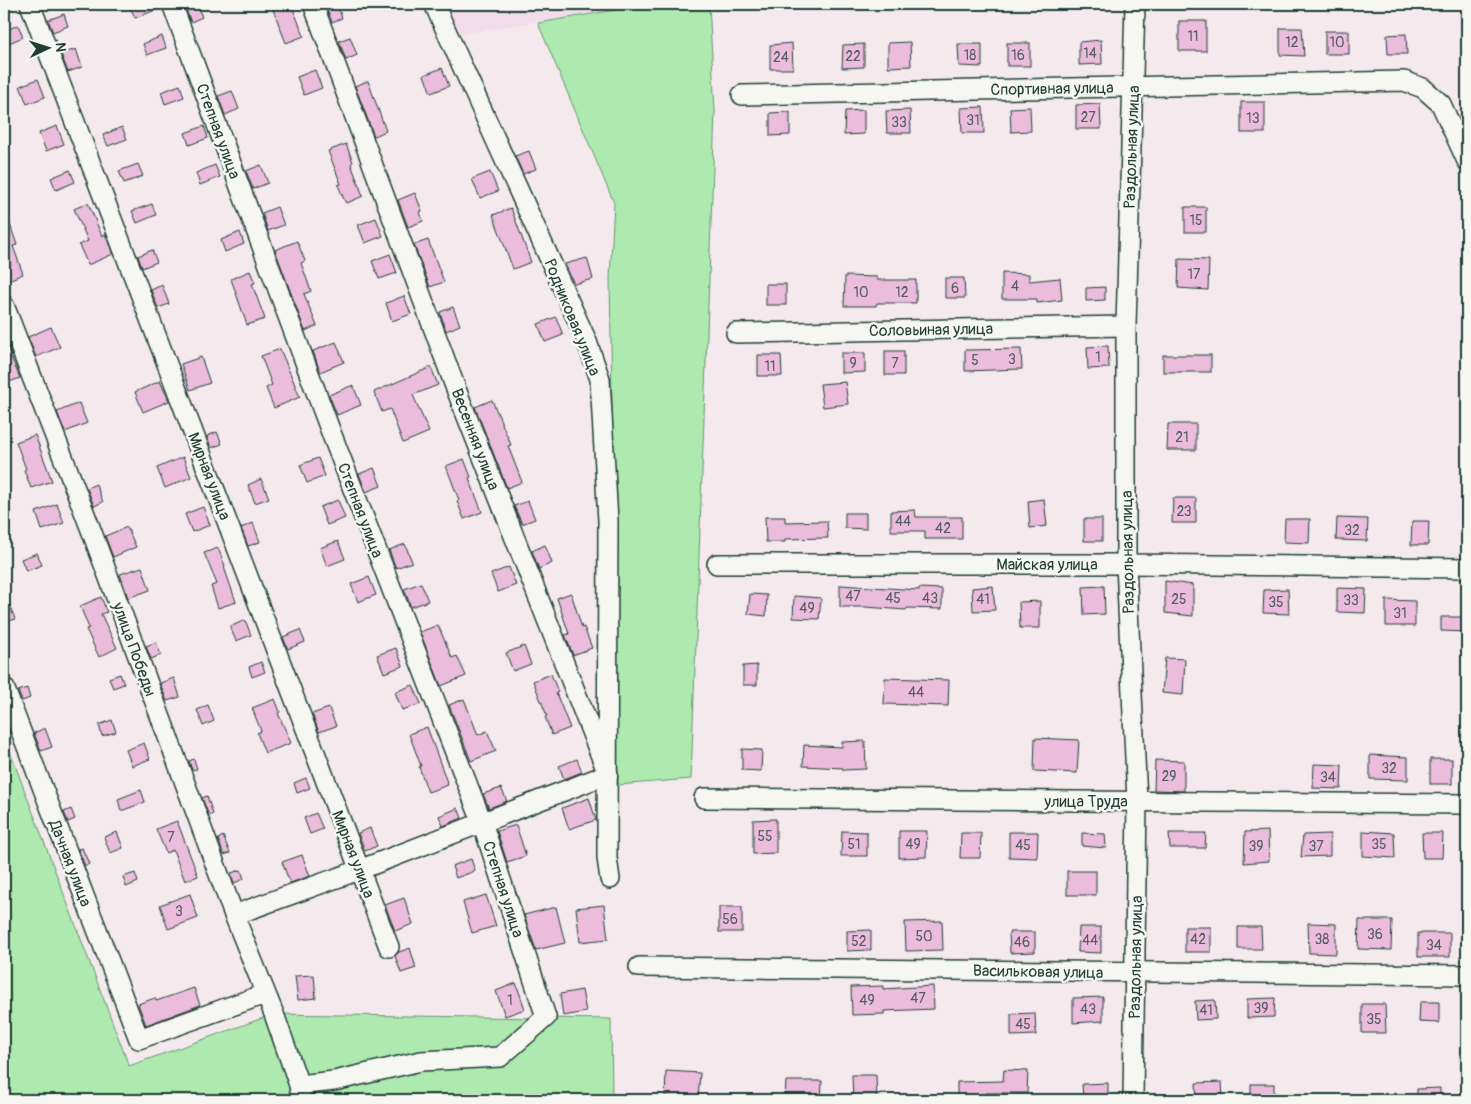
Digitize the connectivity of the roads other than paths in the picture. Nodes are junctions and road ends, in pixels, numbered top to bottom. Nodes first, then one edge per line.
1 (30, 4) edge
2 (172, 4) edge
3 (312, 4) edge
4 (434, 4) edge
5 (1135, 4) edge
6 (1133, 86) junction
7 (742, 95) dead end
8 (1467, 161) edge
9 (4, 304) edge
10 (1126, 326) junction
11 (736, 333) dead end
12 (717, 564) dead end
13 (1126, 564) junction
14 (1467, 568) edge
15 (4, 686) edge
16 (608, 774) junction
17 (704, 798) dead end
18 (1137, 801) junction
19 (1467, 804) edge
20 (482, 822) junction
21 (360, 870) junction
22 (610, 879) dead end
23 (234, 915) junction
24 (389, 947) dead end
25 (639, 967) dead end
26 (1135, 972) junction
27 (1467, 975) edge
28 (265, 994) junction
29 (300, 1093) edge
30 (1133, 1100) edge

1 - 21 street, Мирная улица
2 - 20 street, Степная улица
3 - 16 street, Весенняя улица
4 - 16 street, Родниковая улица
5 - 6 street, Раздольная улица
6 - 7 street, Спортивная улица
6 - 8 street, Спортивная улица
6 - 10 street, Раздольная улица
9 - 23 street, улица Победы
10 - 11 street, Соловьиная улица
10 - 13 street, Раздольная улица
12 - 13 street, Майская улица
13 - 14 street, Майская улица
13 - 18 street, Раздольная улица
15 - 28 street, Дачная улица
16 - 20 street
16 - 22 street, Весенняя улица
17 - 18 street, улица Труда
18 - 19 street, улица Труда
18 - 26 street, Раздольная улица
20 - 21 street
20 - 29 street, Степная улица
21 - 23 street
21 - 24 street, Мирная улица
23 - 28 street, улица Победы
25 - 26 street, Васильковая улица
26 - 27 street, Васильковая улица
26 - 30 street, Раздольная улица
28 - 29 street, улица Победы

